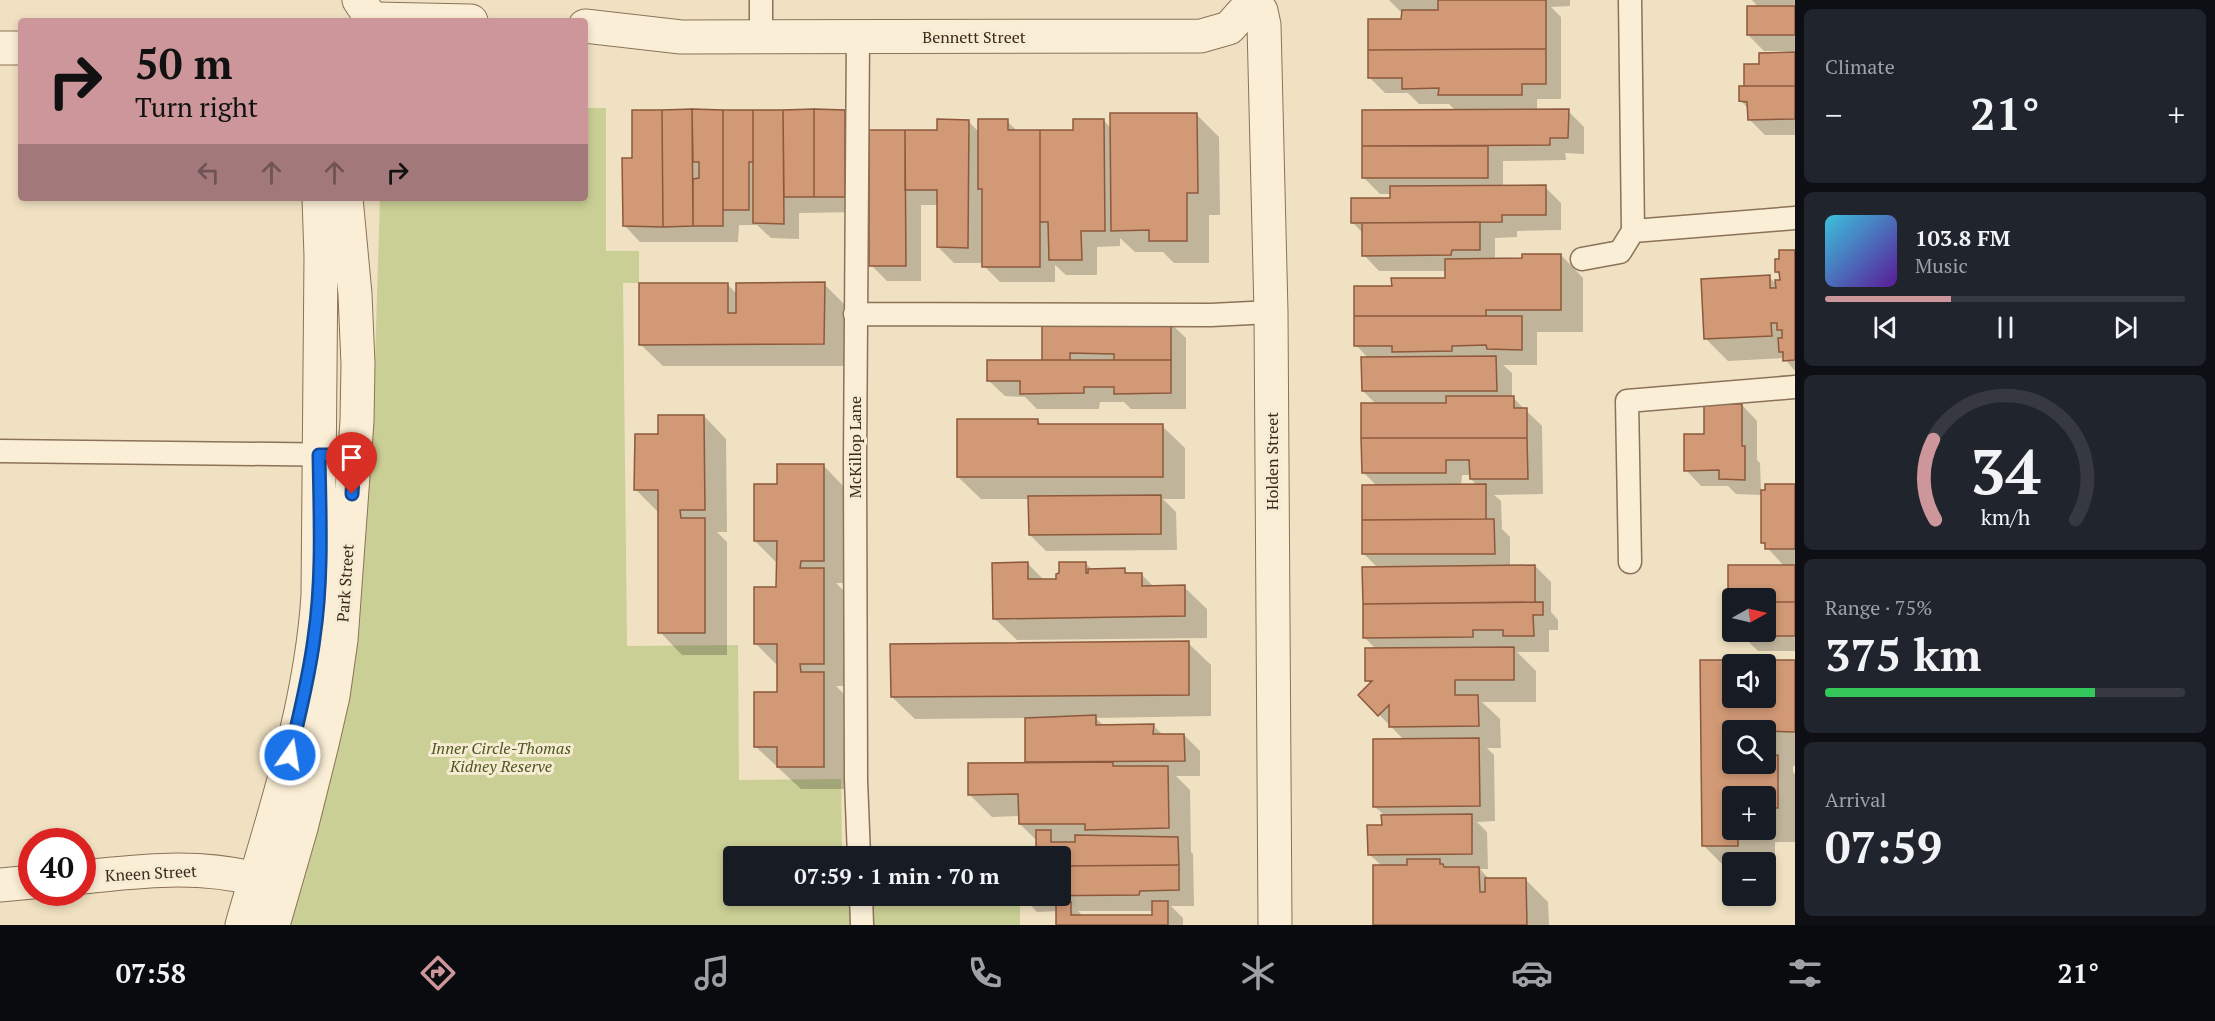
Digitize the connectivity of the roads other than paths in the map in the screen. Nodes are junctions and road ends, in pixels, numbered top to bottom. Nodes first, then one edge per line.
1 (761, 0) edge
2 (1254, 0) edge
3 (1630, 0) edge
4 (365, 17) edge
5 (392, 18) edge
6 (588, 26) edge
7 (681, 37) junction
8 (761, 37) junction
9 (858, 37) junction
10 (588, 47) edge
11 (0, 48) edge
12 (18, 48) edge
13 (319, 201) edge
14 (346, 201) edge
15 (1795, 218) edge
16 (1633, 231) junction
17 (1582, 259) dead end
18 (1271, 312) junction
19 (855, 314) junction
20 (1795, 387) edge
21 (0, 451) edge
22 (319, 455) junction
23 (354, 455) junction
24 (1630, 562) dead end
25 (859, 846) edge
26 (96, 876) edge
27 (256, 879) junction
28 (18, 883) edge
29 (0, 885) edge
30 (861, 906) edge
31 (242, 925) edge
32 (261, 925) edge
33 (273, 925) edge
34 (862, 925) edge
35 (1275, 925) edge

1 - 8 lane
2 - 9 street, Bennett Street
2 - 18 street, Holden Street
3 - 16 lane
4 - 5 street
6 - 7 street, Bennett Street
7 - 8 street, Bennett Street
7 - 10 street, Bennett Street
8 - 9 street, Bennett Street
9 - 19 lane, McKillop Lane
11 - 12 street
13 - 22 street, Park Street
14 - 23 street, Park Street
15 - 16 lane
16 - 17 lane
18 - 19 lane
18 - 35 street, Holden Street
19 - 25 lane, McKillop Lane
20 - 24 lane
21 - 22 lane
22 - 23 lane
22 - 27 street, Park Street
23 - 33 street, Park Street
26 - 27 street, Kneen Street
27 - 31 street, Park Street
27 - 32 street
28 - 29 street
30 - 34 lane

